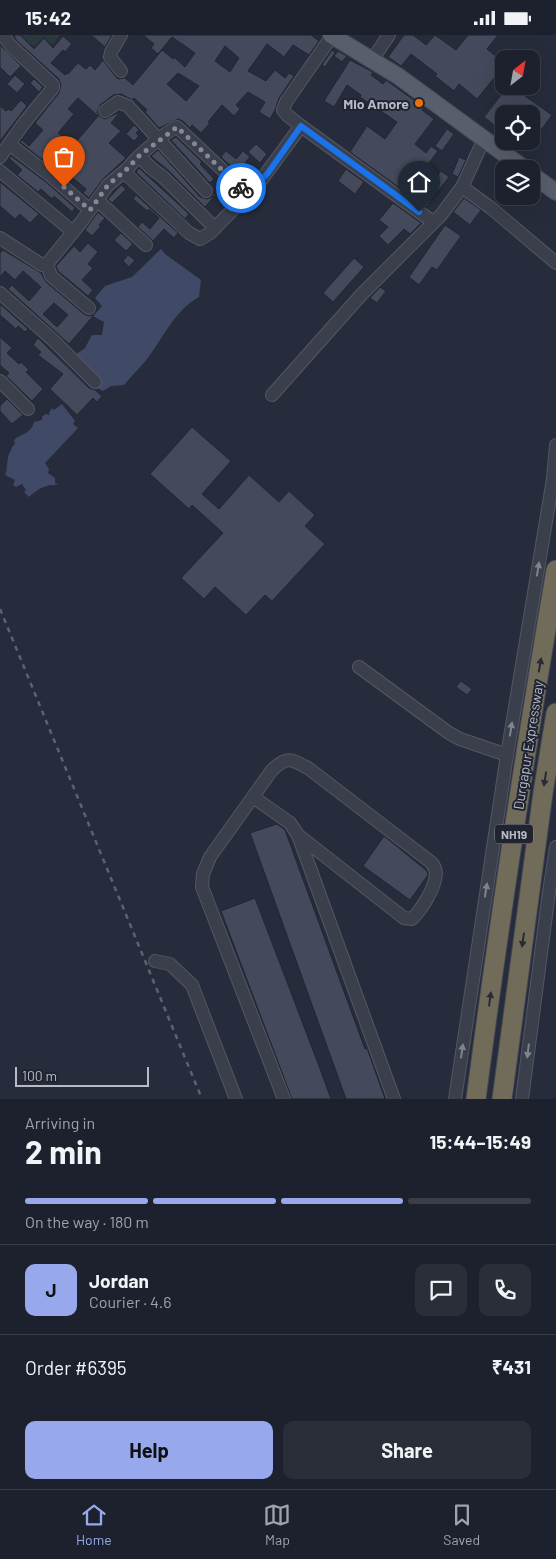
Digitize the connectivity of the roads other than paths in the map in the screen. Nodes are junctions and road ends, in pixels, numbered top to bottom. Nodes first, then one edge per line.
1 (3, 35) edge
2 (121, 35) edge
3 (332, 35) edge
4 (389, 35) edge
5 (372, 60) junction
6 (121, 71) dead end
7 (105, 111) dead end
8 (301, 126) junction
9 (484, 139) junction
10 (160, 140) junction
11 (9, 144) junction
12 (139, 156) junction
13 (0, 157) edge
14 (512, 160) edge
15 (126, 170) junction
16 (0, 171) edge
17 (540, 180) edge
18 (462, 187) junction
19 (206, 191) dead end
20 (556, 192) edge
21 (248, 194) junction
22 (93, 205) junction
23 (433, 222) junction
24 (215, 228) junction
25 (74, 232) junction
26 (2, 243) edge
27 (146, 245) dead end
28 (556, 263) edge
29 (47, 264) junction
30 (0, 293) edge
31 (89, 308) dead end
32 (0, 381) edge
33 (94, 382) dead end
34 (272, 395) dead end
35 (28, 409) dead end
36 (556, 445) edge
37 (556, 570) edge
38 (360, 667) dead end
39 (556, 713) edge
40 (507, 755) junction
41 (253, 797) junction
42 (298, 835) junction
43 (556, 847) edge
44 (155, 961) dead end
45 (236, 1099) edge
46 (284, 1099) edge
47 (394, 1099) edge
48 (455, 1099) edge
49 (476, 1099) edge
50 (502, 1099) edge
51 (522, 1099) edge

1 - 11 street
2 - 6 street
3 - 5 main road
3 - 8 street
4 - 5 street
5 - 9 main road
7 - 10 street
8 - 21 street
8 - 23 street
9 - 14 main road
9 - 18 street
10 - 12 street
10 - 19 street
10 - 21 street
11 - 13 street
11 - 22 street
12 - 15 street
12 - 24 street
15 - 22 street
15 - 24 street
16 - 25 street
17 - 20 main road
18 - 23 street
18 - 28 street
21 - 24 street
22 - 25 street
22 - 27 street
23 - 34 street
25 - 29 street
26 - 29 street
29 - 31 street
30 - 33 street
32 - 35 street
40 -> 36 street
49 -> 37 highway, Durgapur Expressway / NH19
38 - 40 street
39 -> 50 highway, Durgapur Expressway / NH19
48 -> 40 street
41 - 42 street
41 - 42 street
41 - 46 street
42 - 47 street
43 -> 51 street
44 - 45 street

